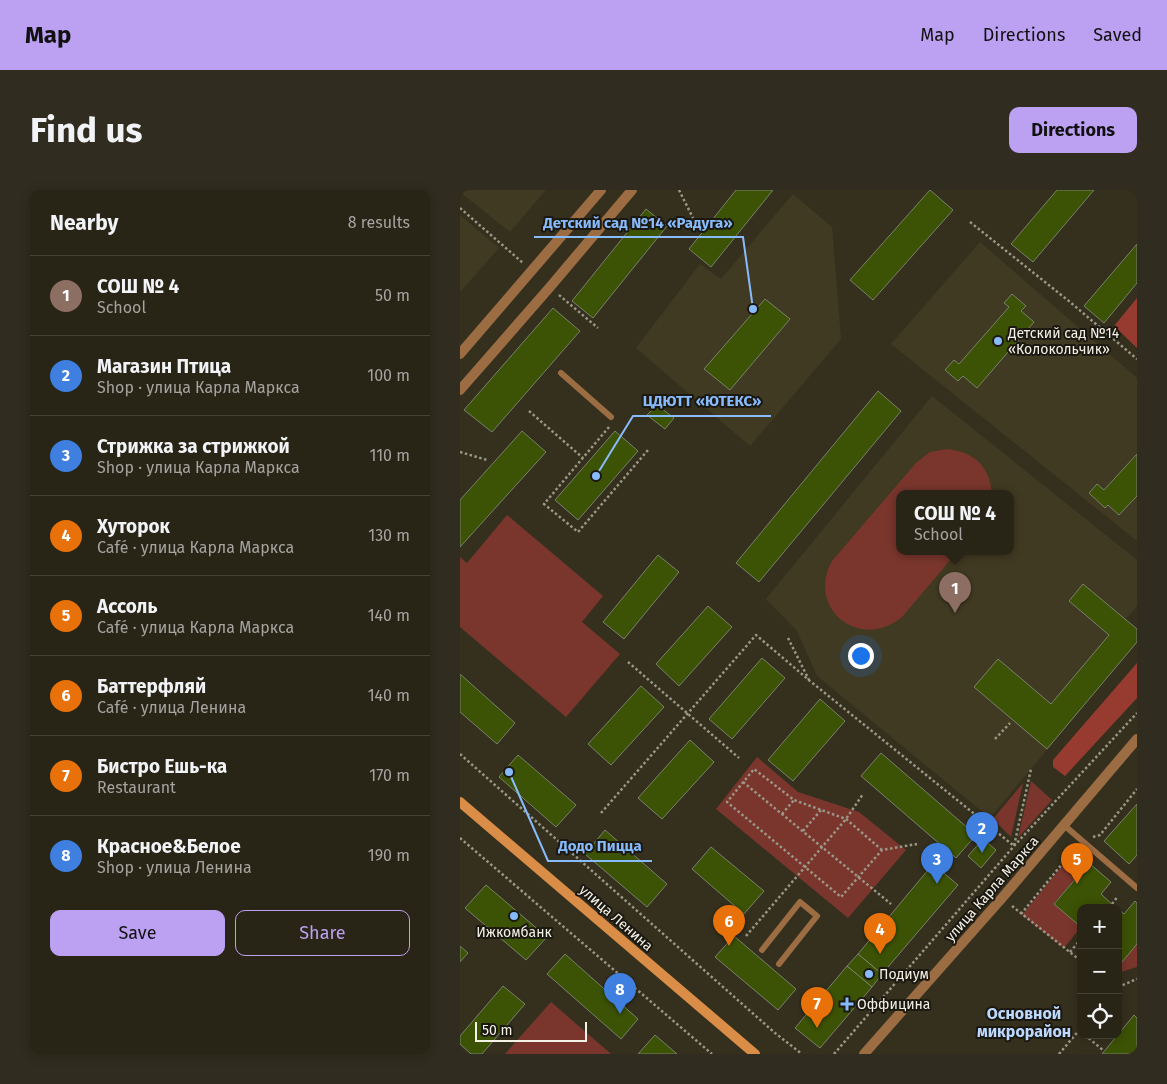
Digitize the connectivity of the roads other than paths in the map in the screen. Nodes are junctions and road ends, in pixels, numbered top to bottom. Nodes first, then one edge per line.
1 (601, 190) edge
2 (632, 190) edge
3 (460, 354) edge
4 (561, 373) dead end
5 (460, 390) edge
6 (613, 418) road end
7 (1136, 742) edge
8 (460, 802) edge
9 (1065, 826) junction
10 (1137, 888) edge
11 (762, 950) dead end
12 (779, 964) dead end
13 (755, 1054) edge
14 (864, 1054) edge

1 - 3 street
2 - 5 street
4 - 6 lane
7 - 9 street, улица Карла Маркса
8 - 13 street, улица Ленина
9 - 10 lane
9 - 14 street, улица Карла Маркса
11 - 12 lane

